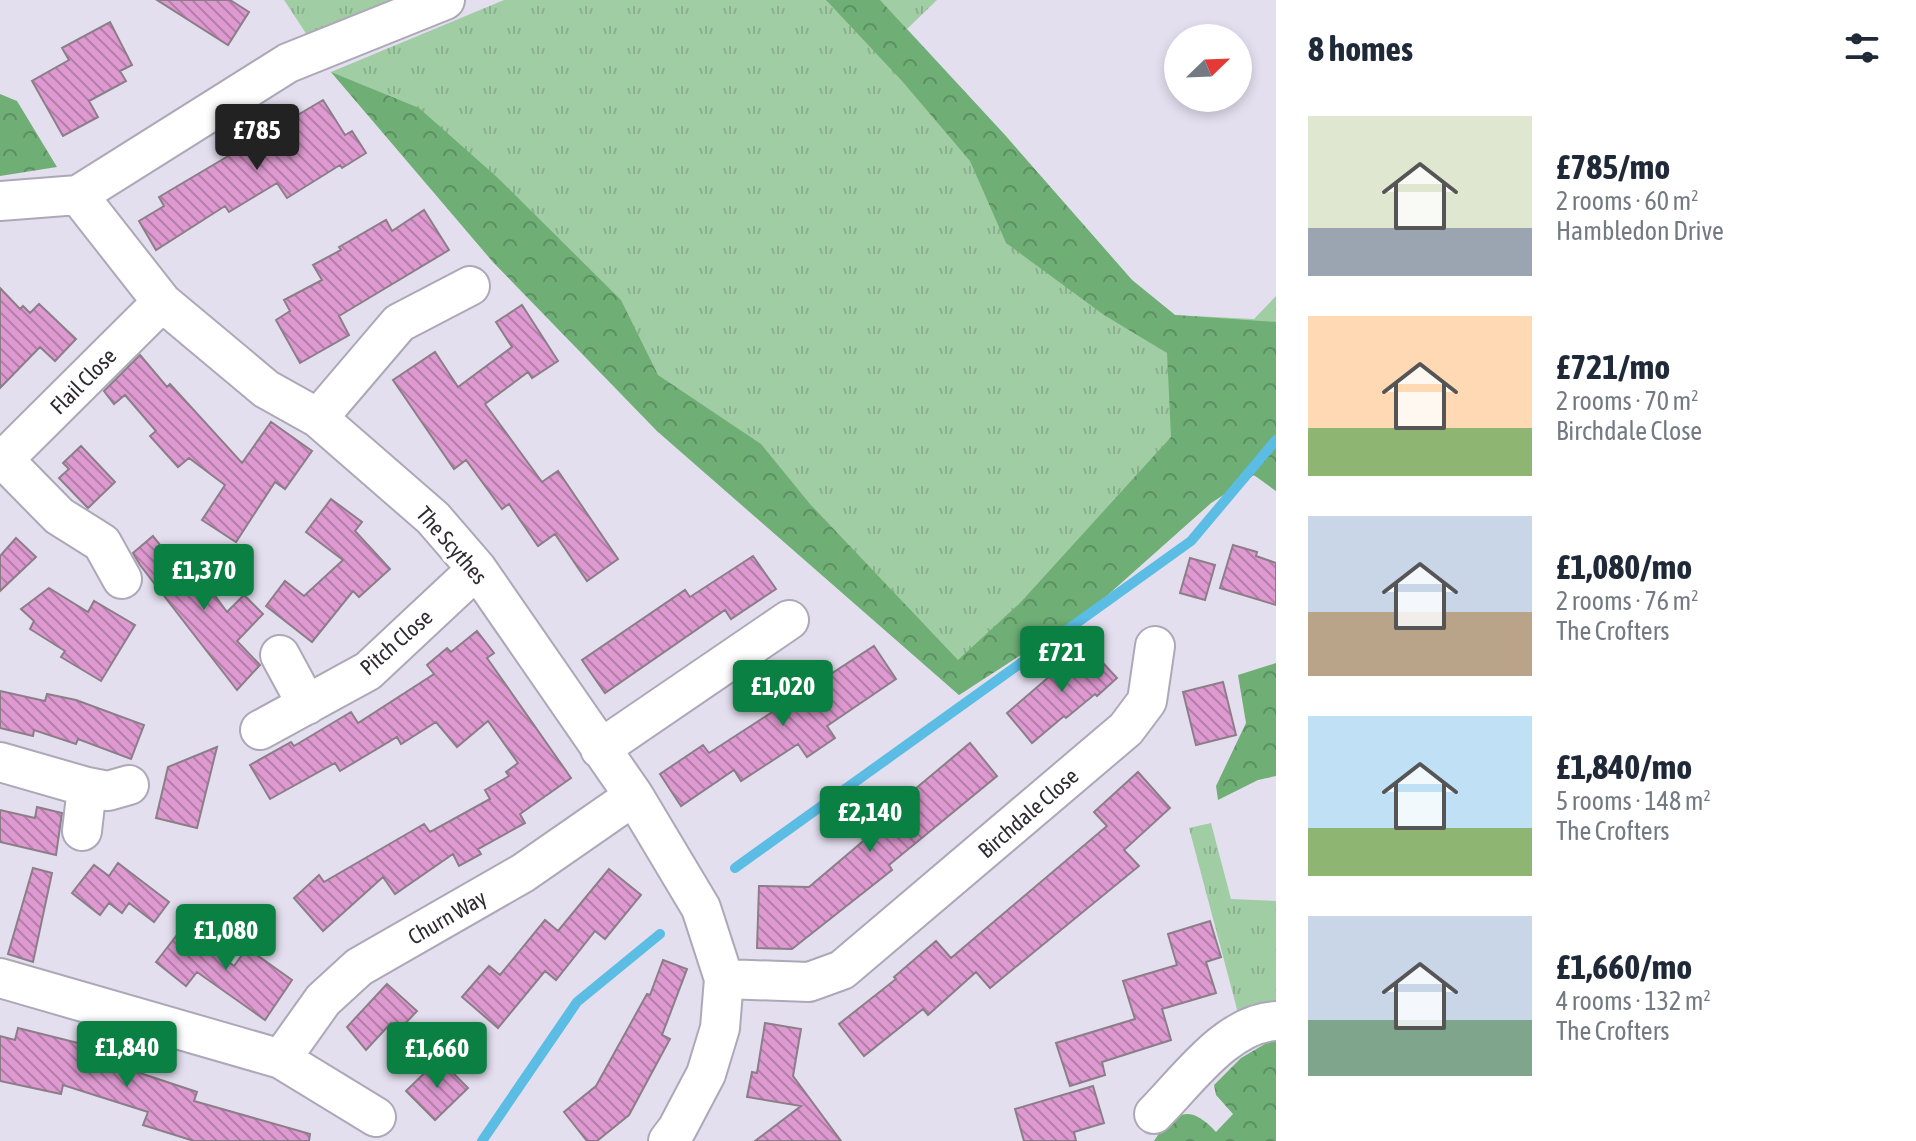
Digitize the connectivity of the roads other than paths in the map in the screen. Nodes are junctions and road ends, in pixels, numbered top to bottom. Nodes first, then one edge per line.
1 (445, 0) edge
2 (78, 195) junction
3 (0, 201) edge
4 (470, 286) dead end
5 (162, 302) junction
6 (318, 418) junction
7 (2, 462) edge
8 (477, 569) junction
9 (122, 579) dead end
10 (789, 620) dead end
11 (1155, 646) dead end
12 (280, 655) dead end
13 (307, 705) junction
14 (260, 730) dead end
15 (600, 749) junction
16 (0, 762) edge
17 (129, 785) dead end
18 (87, 787) junction
19 (634, 796) junction
20 (82, 831) dead end
21 (0, 978) edge
22 (724, 979) junction
23 (1276, 1021) edge
24 (281, 1059) junction
25 (1154, 1114) dead end
26 (376, 1117) dead end
27 (680, 1137) edge

1 - 2 street
2 - 3 street
2 - 5 street, The Scythes
4 - 6 street
5 - 6 street, The Scythes
5 - 7 street, Flail Close
6 - 8 street, The Scythes
7 - 9 street, Flail Close
8 - 13 street, Pitch Close
8 - 15 street, The Scythes
10 - 15 street
11 - 22 street, Birchdale Close
12 - 13 street
13 - 14 street, Pitch Close
15 - 19 street, The Scythes
16 - 18 street
17 - 18 street
18 - 20 street
19 - 22 street, The Scythes
19 - 24 street, Churn Way
21 - 24 street
22 - 27 street
23 - 25 street
24 - 26 street

